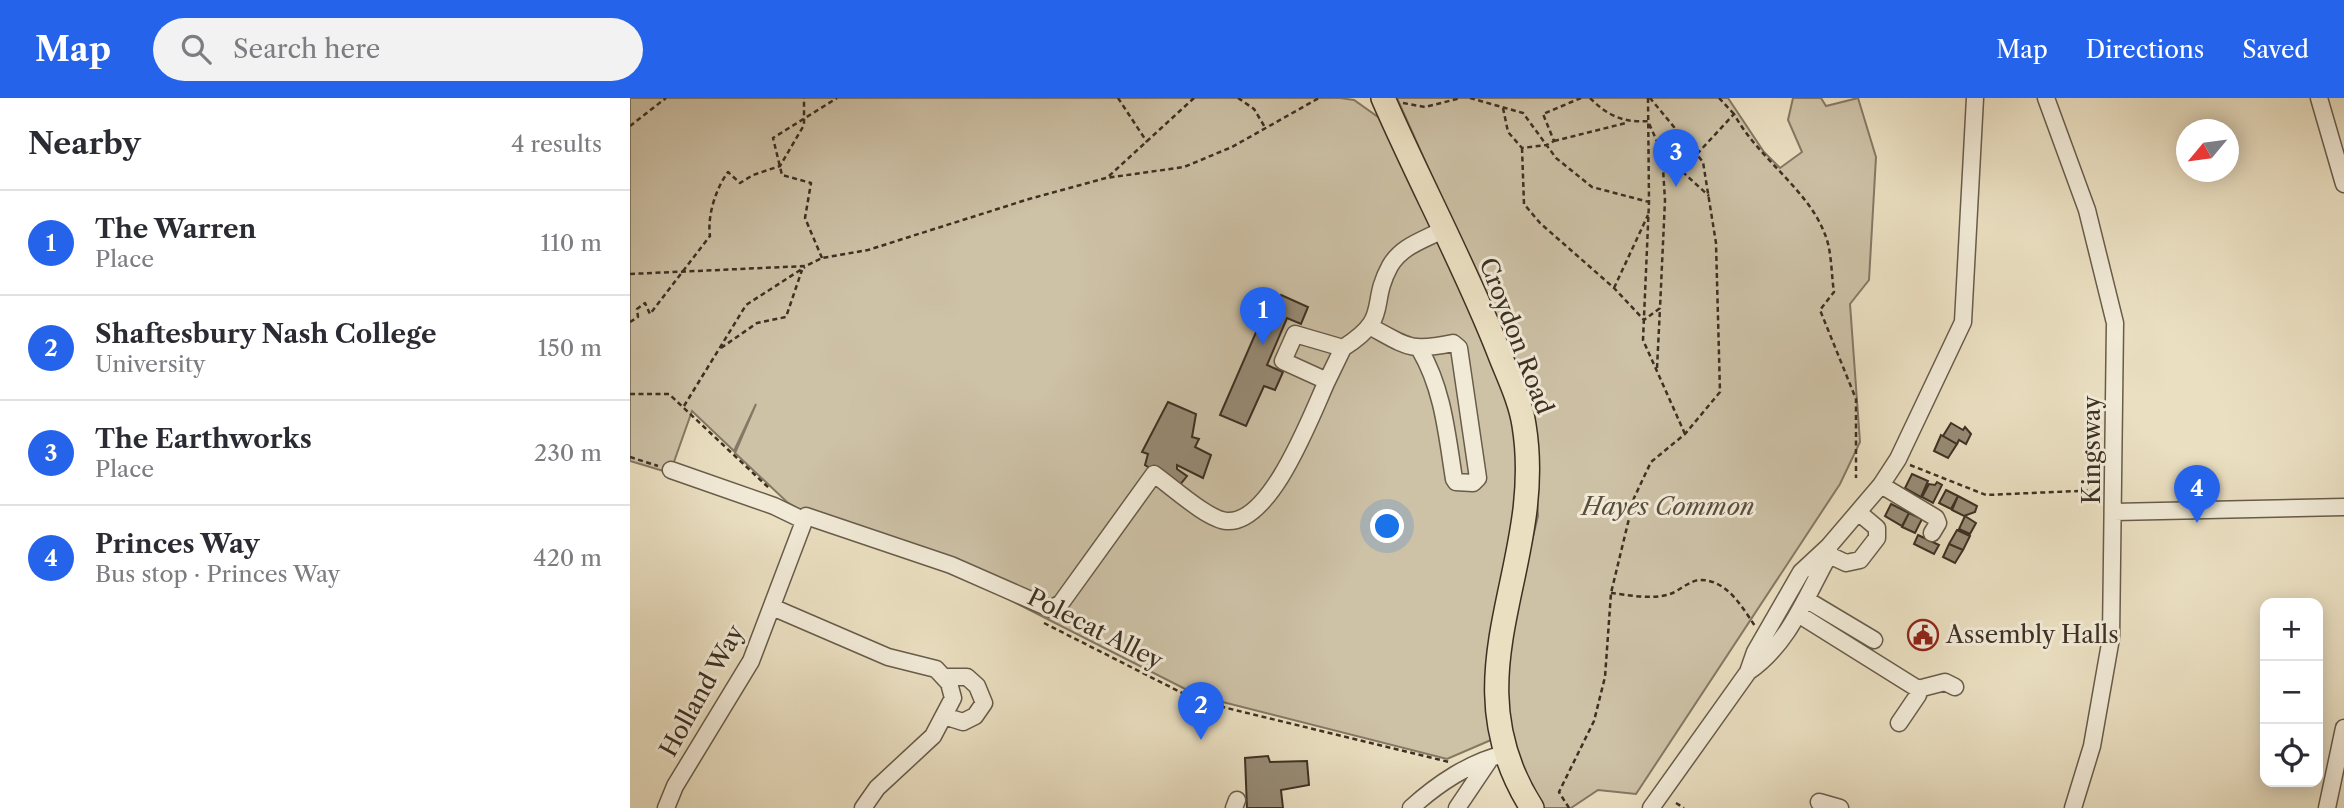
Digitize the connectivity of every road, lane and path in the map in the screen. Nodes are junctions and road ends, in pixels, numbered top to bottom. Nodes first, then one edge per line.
1 (666, 98) edge
2 (804, 98) edge
3 (837, 98) edge
4 (1118, 98) edge
5 (1194, 98) edge
6 (1238, 98) edge
7 (1319, 98) edge
8 (1371, 98) edge
9 (1383, 98) edge
10 (1461, 98) edge
11 (1469, 98) edge
12 (1581, 98) edge
13 (1590, 98) edge
14 (1649, 98) edge
15 (1719, 98) edge
16 (1975, 98) edge
17 (2046, 98) edge
18 (2319, 98) edge
19 (1503, 107) junction
20 (1734, 114) junction
21 (804, 119) junction
22 (1648, 121) junction
23 (1627, 123) junction
24 (630, 126) edge
25 (1266, 129) junction
26 (1555, 141) junction
27 (1147, 142) junction
28 (1547, 145) junction
29 (1522, 148) junction
30 (1662, 153) junction
31 (1697, 154) junction
32 (2342, 162) edge
33 (780, 166) junction
34 (1107, 178) junction
35 (2344, 184) edge
36 (1710, 197) junction
37 (1649, 202) junction
38 (1649, 214) junction
39 (1444, 229) junction
40 (822, 258) junction
41 (804, 267) junction
42 (682, 272) junction
43 (630, 274) edge
44 (1614, 288) junction
45 (1660, 308) junction
46 (1644, 320) junction
47 (630, 322) edge
48 (1371, 327) junction
49 (1343, 348) junction
50 (718, 350) junction
51 (1420, 350) junction
52 (1657, 370) junction
53 (1327, 381) junction
54 (630, 394) edge
55 (684, 406) junction
56 (1685, 434) junction
57 (630, 457) edge
58 (1898, 459) junction
59 (671, 470) joint
60 (1856, 478) dead end
61 (1881, 485) junction
62 (2114, 491) junction
63 (776, 495) dead end
64 (2344, 507) edge
65 (1858, 512) junction
66 (2114, 512) junction
67 (805, 518) junction
68 (1931, 533) dead end
69 (1829, 550) junction
70 (1611, 593) junction
71 (1807, 600) junction
72 (772, 607) junction
73 (1798, 614) junction
74 (1042, 622) dead end
75 (1763, 638) junction
76 (1874, 640) dead end
77 (1748, 672) junction
78 (944, 677) junction
79 (1955, 687) dead end
80 (1918, 690) junction
81 (944, 716) junction
82 (1899, 723) dead end
83 (2344, 728) edge
84 (1498, 756) junction
85 (1457, 759) dead end
86 (1819, 802) dead end
87 (1676, 803) dead end
88 (666, 808) edge
89 (863, 808) edge
90 (1411, 808) edge
91 (1457, 808) edge
92 (1532, 808) edge
93 (1569, 808) edge
94 (1651, 808) edge
95 (1684, 808) edge
96 (1840, 808) edge
97 (2073, 808) edge
98 (2327, 808) edge

1 - 24 path
2 - 21 path
3 - 21 path
4 - 27 path
5 - 27 path
6 - 25 path
7 - 25 path
8 - 9 street
9 - 10 path
9 - 39 highway, Croydon Road
11 - 19 path
12 - 26 path
13 - 23 path
14 - 22 path
14 - 31 path
15 - 20 path
16 - 58 street
17 - 62 street, Kingsway
18 - 32 street
19 - 28 path
19 - 29 path
20 - 31 path
20 - 60 path
21 - 33 path
21 - 33 path
22 - 23 path
22 - 30 path
22 - 37 path
23 - 26 path
25 - 34 path
26 - 28 path
27 - 34 path
28 - 29 path
28 - 37 path
29 - 44 path
30 - 36 path
30 - 45 path
31 - 36 path
32 - 35 street
33 - 40 path
33 - 42 path
34 - 40 path
36 - 56 path
37 - 38 path
38 - 44 path
38 - 46 path
39 - 48 street
39 - 84 highway, Croydon Road
40 - 41 path
41 - 42 path
41 - 50 path
41 - 50 path
42 - 43 path
42 - 47 path
44 - 46 path
45 - 46 path
45 - 52 path
46 - 52 path
48 - 49 street
48 - 51 street
49 - 53 street
49 - 53 street
50 - 55 path
51 - 51 street
52 - 56 path
53 - 67 street
54 - 55 path
55 - 63 path
56 - 70 path
57 - 59 path
58 - 61 street
58 - 62 path
59 - 67 street
61 - 65 street
61 - 68 street
62 - 66 street, Kingsway
64 - 66 street
65 - 69 street
65 - 69 street
66 - 97 street, Kingsway
67 - 72 street, Holland Way
69 - 71 street
69 - 75 street
70 - 75 path
70 - 93 path
71 - 73 street
71 - 76 street
72 - 78 street
72 - 88 street, Holland Way
73 - 77 street
73 - 80 street
74 - 85 path, Polecat Alley
75 - 77 street
77 - 94 street
78 - 81 street
78 - 81 street
79 - 80 street
80 - 82 street
81 - 89 street
83 - 98 street
84 - 90 street
84 - 91 street
84 - 92 highway, Croydon Road
86 - 96 street
87 - 95 path

